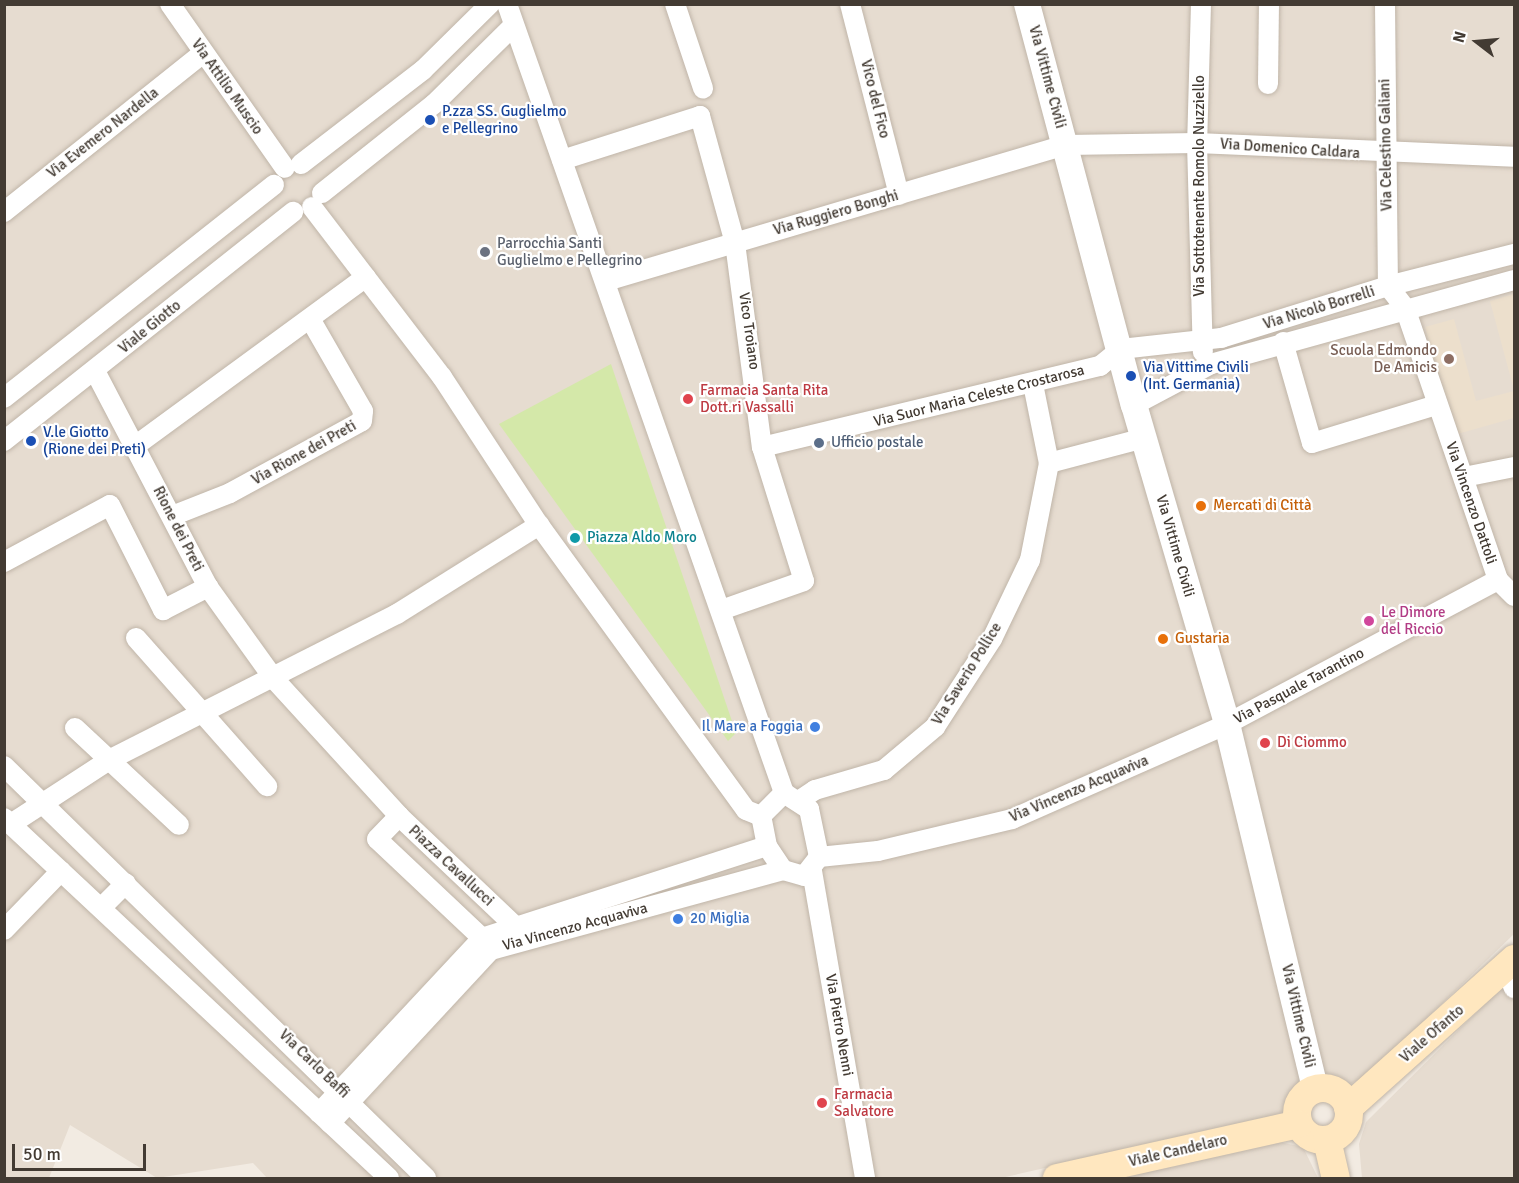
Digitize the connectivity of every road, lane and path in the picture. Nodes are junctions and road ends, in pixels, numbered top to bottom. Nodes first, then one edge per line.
1 (170, 4) edge
2 (490, 4) edge
3 (507, 4) edge
4 (675, 4) edge
5 (850, 4) edge
6 (1027, 4) edge
7 (1201, 4) edge
8 (1269, 4) edge
9 (1385, 4) edge
10 (514, 25) junction
11 (202, 54) junction
12 (1268, 84) dead end
13 (703, 88) dead end
14 (1197, 143) junction
15 (1066, 145) junction
16 (1386, 155) junction
17 (1515, 157) edge
18 (562, 160) junction
19 (293, 166) junction
20 (274, 184) junction
21 (898, 195) junction
22 (309, 204) junction
23 (4, 212) edge
24 (735, 243) junction
25 (1515, 254) edge
26 (366, 277) junction
27 (1515, 280) edge
28 (606, 281) junction
29 (1388, 286) junction
30 (1405, 308) junction
31 (310, 319) junction
32 (1202, 341) junction
33 (1283, 342) junction
34 (1121, 349) junction
35 (1205, 367) junction
36 (95, 371) junction
37 (1034, 384) junction
38 (4, 398) edge
39 (1134, 405) junction
40 (1436, 405) junction
41 (1144, 438) junction
42 (4, 441) edge
43 (135, 446) junction
44 (762, 447) junction
45 (1049, 463) junction
46 (1515, 467) edge
47 (1464, 477) junction
48 (172, 516) junction
49 (539, 525) junction
50 (4, 562) edge
51 (1498, 580) junction
52 (208, 587) junction
53 (1515, 596) edge
54 (721, 610) junction
55 (136, 638) dead end
56 (274, 679) junction
57 (201, 711) junction
58 (1227, 724) junction
59 (75, 728) dead end
60 (109, 760) junction
61 (4, 766) edge
62 (267, 786) dead end
63 (792, 797) junction
64 (40, 800) junction
65 (399, 816) junction
66 (761, 816) junction
67 (8, 821) edge
68 (179, 825) dead end
69 (767, 846) junction
70 (816, 864) junction
71 (783, 870) junction
72 (61, 871) junction
73 (126, 883) junction
74 (101, 908) junction
75 (4, 930) edge
76 (516, 934) junction
77 (482, 938) junction
78 (198, 953) junction
79 (1512, 971) edge
80 (176, 978) junction
81 (1315, 1089) junction
82 (346, 1095) junction
83 (1348, 1108) junction
84 (324, 1118) junction
85 (1298, 1124) junction
86 (1327, 1140) junction
87 (389, 1179) edge
88 (426, 1179) edge
89 (865, 1179) edge
90 (1057, 1179) edge
91 (1336, 1179) edge

1 - 11 street, Via Attilio Muscio
2 - 19 street
3 - 10 street
4 - 13 street
5 - 21 street, Vico del Fico
6 - 15 street, Via Vittime Civili
7 - 14 street, Via Sottotenente Romolo Nuzziello
8 - 12 street
9 - 16 street, Via Celestino Galiani
10 - 18 street
10 - 22 street, Viale Giotto
11 - 19 street, Via Attilio Muscio
11 - 23 street, Via Evemero Nardella
14 - 15 street, Via Domenico Caldara
14 - 16 street, Via Domenico Caldara
14 - 32 street, Via Sottotenente Romolo Nuzziello
15 - 21 street, Via Ruggiero Bonghi
15 - 34 street, Via Vittime Civili
16 - 17 street, Via Domenico Caldara
16 - 29 street, Via Celestino Galiani
18 - 24 street, Vico Troiano
18 - 28 street
19 - 20 street
19 - 22 street, Via Attilio Muscio
20 - 22 street
20 - 38 street
21 - 24 street, Via Ruggiero Bonghi
22 - 26 street
22 - 36 street, Viale Giotto
24 - 28 street, Via Ruggiero Bonghi
24 - 44 street, Vico Troiano
25 - 29 street, Via Nicolò Borrelli
26 - 31 street
26 - 49 street
27 - 30 street, Via Nicolò Borrelli
28 - 54 street
29 - 30 street, Via Vincenzo Dattoli
29 - 32 street, Via Nicolò Borrelli
30 - 33 street, Via Nicolò Borrelli
30 - 40 street, Via Vincenzo Dattoli
31 - 43 street
31 - 48 street, Via Rione dei Preti
32 - 34 street, Via Nicolò Borrelli
32 - 35 street, Via Sottotenente Romolo Nuzziello
33 - 35 street, Via Nicolò Borrelli
33 - 40 street
34 - 37 street, Via Suor Maria Celeste Crostarosa
34 - 39 street, Via Vittime Civili
35 - 39 street, Via Nicolò Borrelli
36 - 42 street, Viale Giotto
36 - 43 street, Rione dei Preti
37 - 44 street, Via Suor Maria Celeste Crostarosa
37 - 45 street
39 - 41 street, Via Vittime Civili
40 - 47 street, Via Vincenzo Dattoli
41 - 45 street
41 - 58 street, Via Vittime Civili
43 - 48 street, Rione dei Preti
44 - 54 street, Vico Troiano
45 - 63 street, Via Saverio Pollice
46 - 47 street
47 - 51 street, Via Vincenzo Dattoli
48 - 52 street, Rione dei Preti
49 - 56 street
49 - 66 street
50 - 52 street
51 - 53 street, Via Vincenzo Dattoli
51 - 58 street, Via Pasquale Tarantino
52 - 56 street, Rione dei Preti
54 - 63 street
55 - 57 street
56 - 57 street
56 - 65 street, Rione dei Preti
57 - 60 street
57 - 62 street
58 - 70 street, Via Vincenzo Acquaviva
58 - 81 street, Via Vittime Civili
59 - 60 street
60 - 64 street
60 - 68 street
61 - 64 street, Via Carlo Baffi
63 - 66 street
63 - 70 street
64 - 67 street
64 - 73 street, Via Carlo Baffi
65 - 76 street, Piazza Cavallucci
65 - 77 street, Piazza Cavallucci
66 - 69 street
67 - 72 street
69 - 71 street
69 - 76 street, Via Vincenzo Acquaviva
70 - 71 street
70 - 89 street, Via Pietro Nenni
71 - 76 street, Via Vincenzo Acquaviva
72 - 74 street
72 - 75 street
73 - 74 street
73 - 78 street, Via Carlo Baffi
74 - 80 street
76 - 77 street, Via Vincenzo Acquaviva
76 - 82 street, Via Vincenzo Acquaviva
77 - 82 street, Via Vincenzo Acquaviva
78 - 80 street
78 - 82 street, Via Carlo Baffi
79 - 83 main road, Viale Ofanto
80 - 84 street
81 - 83 main road
81 - 85 main road
82 - 84 street, Via Vincenzo Acquaviva
82 - 88 street, Via Carlo Baffi
83 - 86 main road
84 - 87 street
85 - 86 main road
85 - 90 main road, Viale Candelaro
86 - 91 main road

